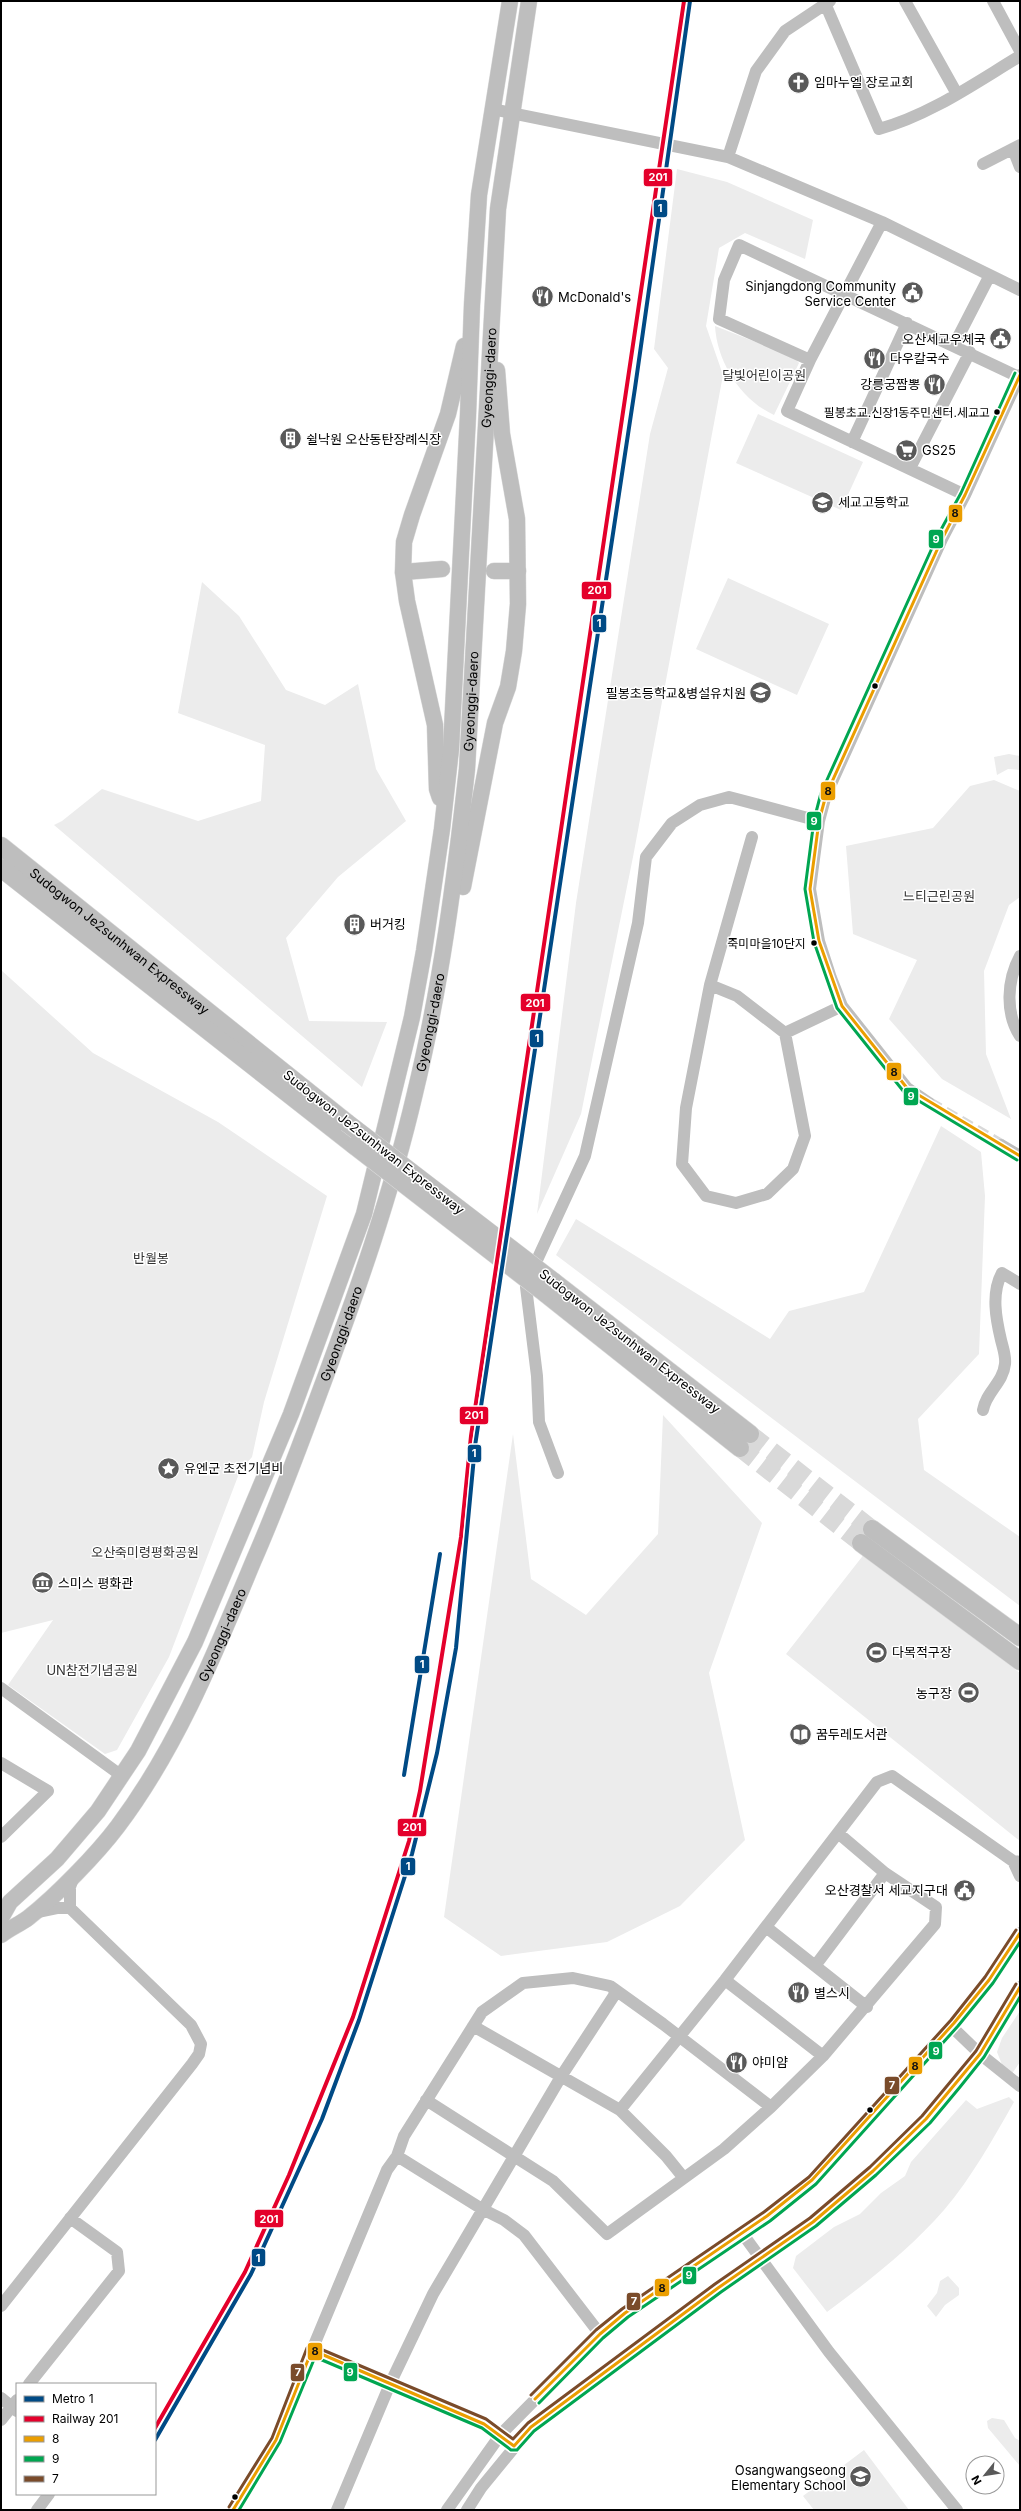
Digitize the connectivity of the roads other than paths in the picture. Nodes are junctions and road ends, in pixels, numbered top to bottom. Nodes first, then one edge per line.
1 (510, 1) edge
2 (528, 1) edge
3 (905, 1) edge
4 (993, 1) edge
5 (826, 2) edge
6 (1020, 51) edge
7 (1020, 56) edge
8 (957, 94) junction
9 (492, 109) junction
10 (513, 113) junction
11 (1016, 147) edge
12 (728, 156) junction
13 (983, 164) dead end
14 (1020, 167) edge
15 (882, 222) junction
16 (990, 275) junction
17 (1020, 290) edge
18 (845, 294) junction
19 (471, 320) junction
20 (492, 322) junction
21 (907, 323) junction
22 (954, 345) junction
23 (970, 352) junction
24 (810, 360) junction
25 (1020, 376) edge
26 (852, 442) junction
27 (910, 468) junction
28 (965, 495) junction
29 (442, 569) dead end
30 (518, 571) junction
31 (403, 572) junction
32 (494, 572) dead end
33 (444, 811) junction
34 (819, 821) junction
35 (752, 837) dead end
36 (1, 846) edge
37 (1, 868) edge
38 (1, 885) edge
39 (449, 919) junction
40 (1020, 956) edge
41 (710, 985) junction
42 (842, 1006) junction
43 (200, 1024) junction
44 (785, 1033) junction
45 (1020, 1036) edge
46 (929, 1103) tunnel mouth
47 (1001, 1145) tunnel mouth
48 (1020, 1156) edge
49 (1020, 1284) edge
50 (549, 1287) junction
51 (983, 1410) dead end
52 (745, 1441) tunnel mouth
53 (558, 1473) dead end
54 (1020, 1637) edge
55 (1020, 1661) edge
56 (1, 1688) edge
57 (1, 1763) edge
58 (122, 1776) junction
59 (838, 1833) junction
60 (1, 1837) edge
61 (1016, 1861) edge
62 (75, 1873) junction
63 (886, 1873) junction
64 (1020, 1876) edge
65 (5, 1903) edge
66 (70, 1908) junction
67 (29, 1917) junction
68 (1, 1918) edge
69 (766, 1927) junction
70 (1020, 1933) edge
71 (1, 1935) edge
72 (1, 1947) edge
73 (815, 1966) junction
74 (725, 1980) junction
75 (1020, 1987) edge
76 (617, 1991) junction
77 (866, 2007) junction
78 (473, 2026) junction
79 (952, 2028) junction
80 (680, 2037) junction
81 (980, 2054) junction
82 (823, 2056) junction
83 (562, 2075) junction
84 (1020, 2086) edge
85 (426, 2100) junction
86 (771, 2107) junction
87 (620, 2110) junction
88 (397, 2156) junction
89 (516, 2157) junction
90 (683, 2177) junction
91 (482, 2210) junction
92 (70, 2218) junction
93 (742, 2233) junction
94 (760, 2260) junction
95 (1, 2306) edge
96 (600, 2334) junction
97 (312, 2350) junction
98 (30, 2383) edge
99 (390, 2384) junction
100 (1, 2398) edge
101 (15, 2406) edge
102 (1, 2420) edge
103 (501, 2434) junction
104 (514, 2446) junction
105 (48, 2495) edge
106 (37, 2510) edge
107 (233, 2510) edge
108 (337, 2510) edge
109 (447, 2510) edge
110 (467, 2510) edge
111 (957, 2510) edge

1 - 9 main road, Gyeonggi-daero
2 - 10 main road, Gyeonggi-daero
3 - 8 street
4 - 6 street
5 - 8 street
5 - 12 street
7 - 8 street
9 - 10 street
9 - 19 main road, Gyeonggi-daero
10 - 12 street
10 - 20 main road, Gyeonggi-daero
11 - 13 street
11 - 14 street
12 - 15 street
15 - 16 street
15 - 18 street
16 - 17 street
16 - 22 street
18 - 21 street
18 - 24 street
18 - 24 street
19 - 31 main road
19 - 33 main road, Gyeonggi-daero
20 - 30 main road
20 - 39 main road, Gyeonggi-daero
21 - 22 street
21 - 26 street
22 - 23 street
23 - 25 street
23 - 27 street
24 - 26 street
25 - 28 street
26 - 27 street
27 - 28 street
28 - 34 street
29 - 31 main road
30 - 32 main road
30 - 39 main road
31 - 33 main road
33 - 58 main road, Gyeonggi-daero
34 - 42 street
34 - 53 street
35 - 41 street
36 - 50 highway, Sudogwon Je2sunhwan Expressway, bridge
37 - 43 highway, Sudogwon Je2sunhwan Expressway
38 - 43 highway
39 - 62 main road, Gyeonggi-daero
40 - 45 street
41 - 44 street
41 - 44 street
42 - 44 street
42 - 46 street
43 - 50 highway, Sudogwon Je2sunhwan Expressway, bridge
47 - 48 street
49 - 51 street
50 - 52 highway, Sudogwon Je2sunhwan Expressway
54 - 55 highway
56 - 58 street
57 - 60 street
58 - 65 main road, Gyeonggi-daero
59 - 61 street
59 - 63 street
59 - 69 street
61 - 64 street
62 - 66 street
62 - 67 main road, Gyeonggi-daero
63 - 73 street
63 - 77 street
65 - 68 main road, Gyeonggi-daero
66 - 67 street
66 - 92 street
67 - 71 main road, Gyeonggi-daero
67 - 72 main road
69 - 73 street
69 - 74 street
70 - 79 street
73 - 77 street
74 - 80 street
74 - 82 street
75 - 81 street
76 - 78 street
76 - 80 street
76 - 83 street
77 - 82 street
78 - 83 street
78 - 85 street
79 - 81 street
79 - 93 street
80 - 86 street
80 - 87 street
81 - 84 street
81 - 94 street
82 - 86 street
83 - 87 street
83 - 89 street
85 - 88 street
85 - 89 street
86 - 90 street
87 - 90 street
88 - 91 street
88 - 97 street
89 - 90 street
89 - 91 street
91 - 96 street
91 - 99 street
92 - 95 street
92 - 98 street
93 - 94 street
93 - 96 street
94 - 104 street
94 - 111 street
96 - 103 street
97 - 99 street
97 - 107 street
99 - 103 street
99 - 108 street
100 - 101 street
101 - 102 street
103 - 104 street
103 - 109 street
104 - 110 street
105 - 106 street

